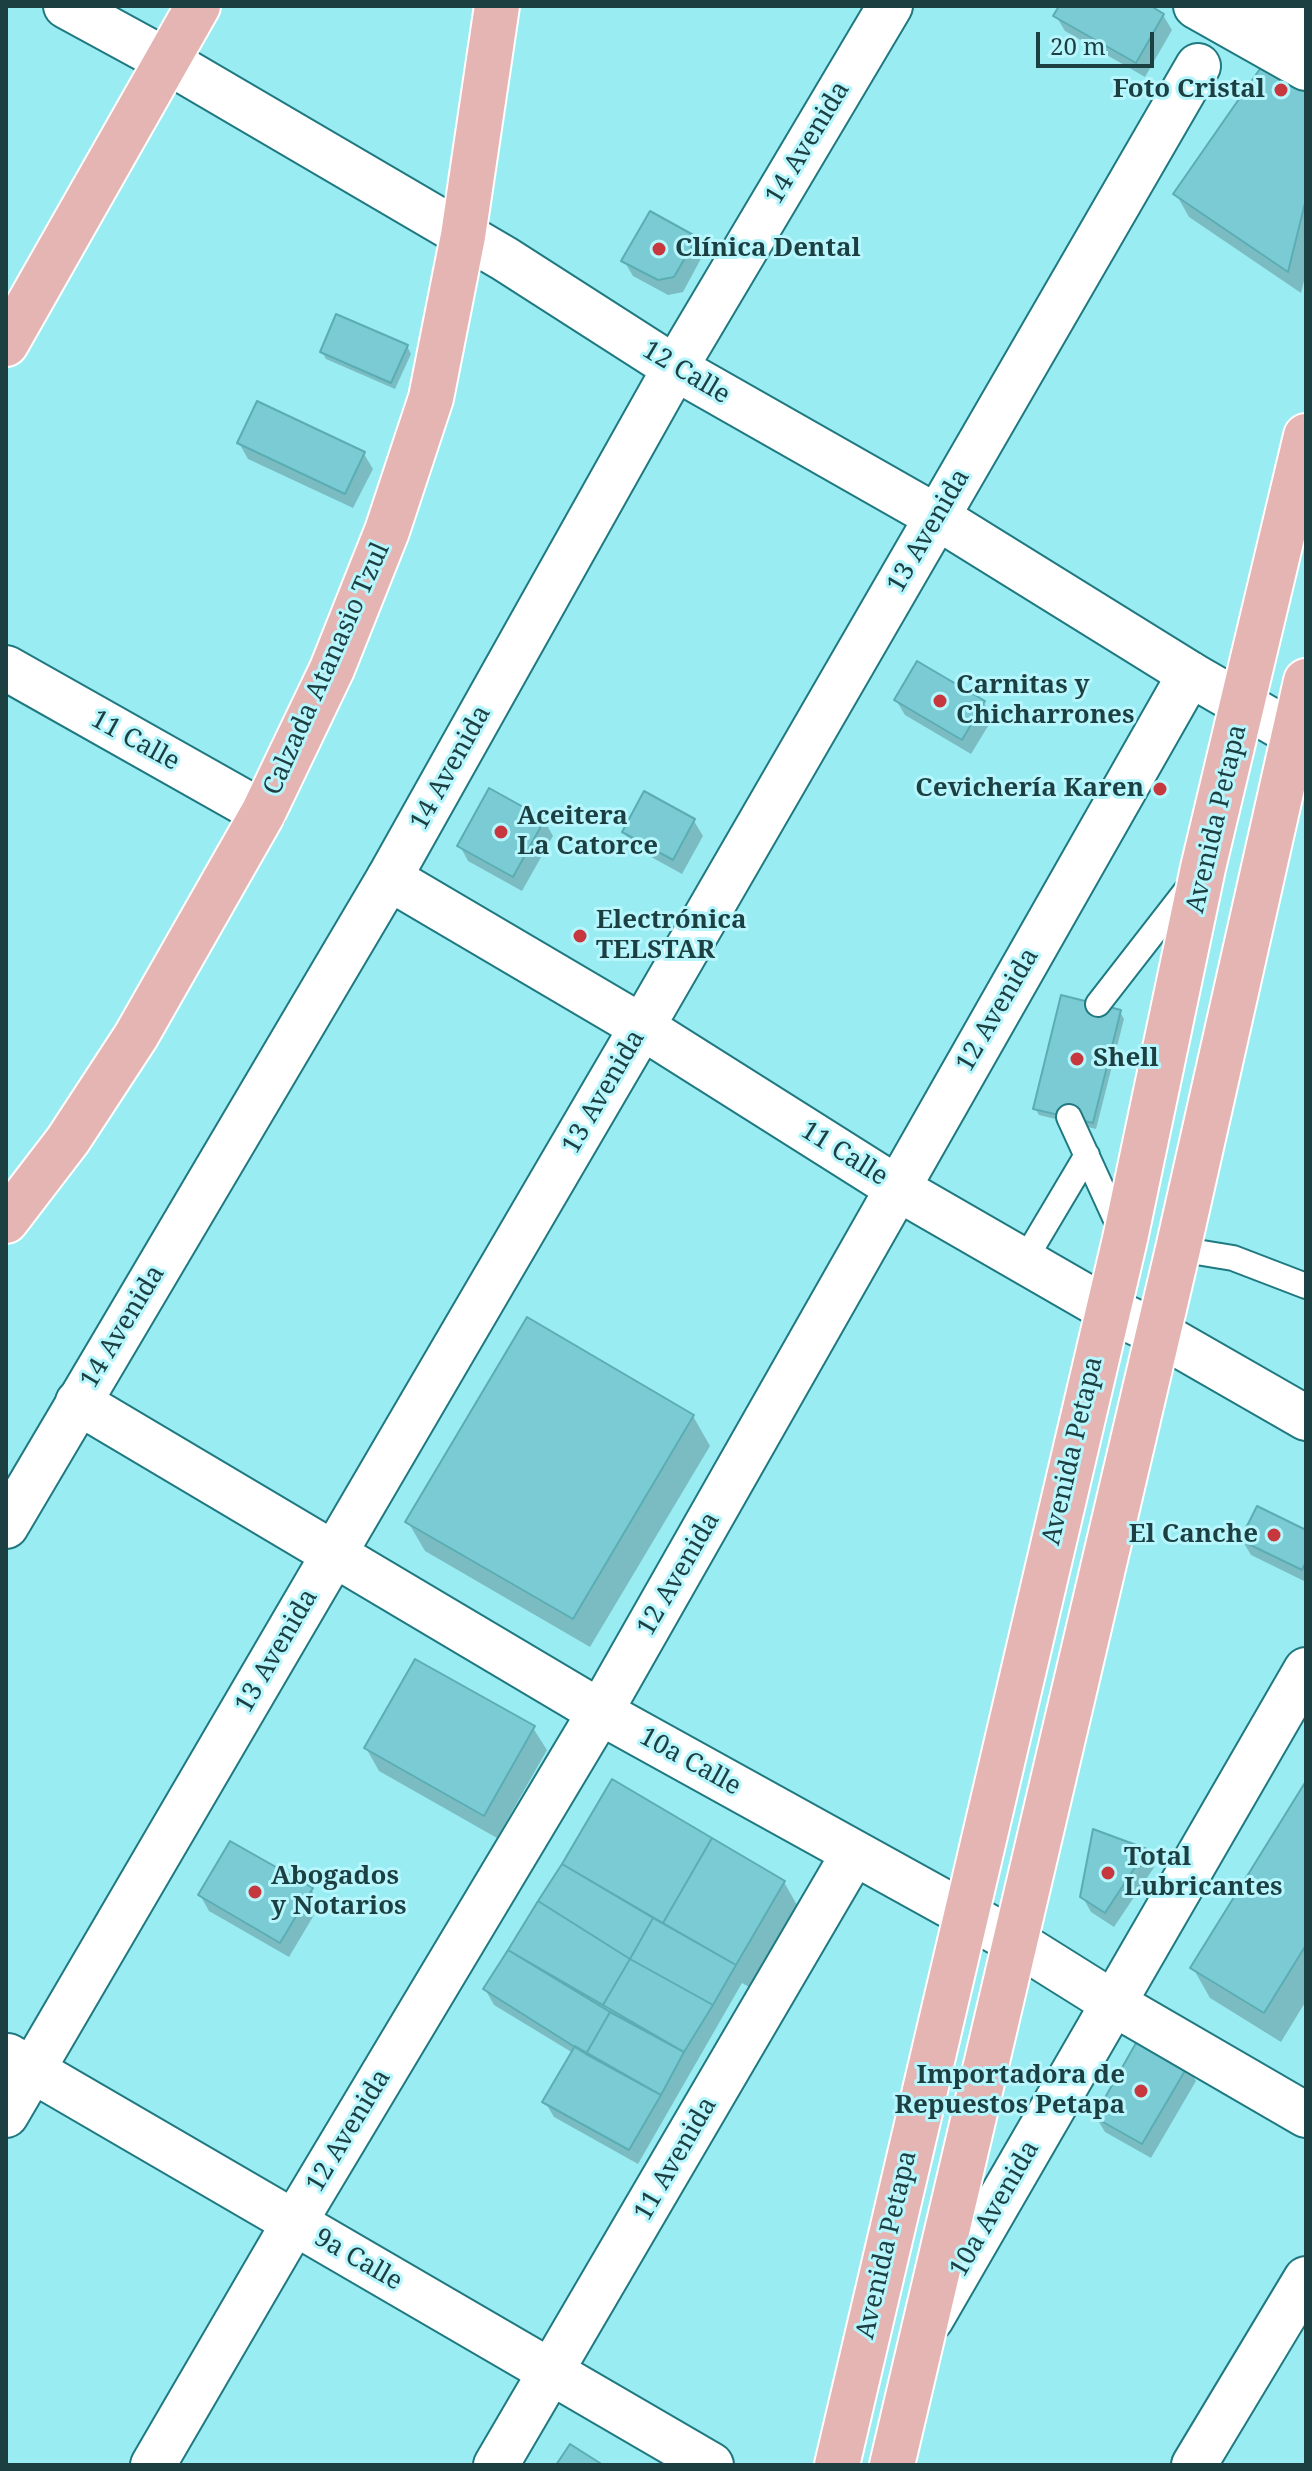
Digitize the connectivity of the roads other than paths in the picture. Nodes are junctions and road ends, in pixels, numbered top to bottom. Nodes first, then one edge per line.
1 (66, 6) edge
2 (198, 6) edge
3 (497, 6) edge
4 (890, 6) edge
5 (1196, 6) edge
6 (1250, 6) edge
7 (1306, 38) edge
8 (167, 61) junction
9 (1198, 66) dead end
10 (1306, 68) edge
11 (463, 236) junction
12 (6, 344) edge
13 (675, 368) junction
14 (1306, 436) edge
15 (937, 517) junction
16 (6, 668) edge
17 (1190, 674) junction
18 (1306, 681) edge
19 (1244, 705) junction
20 (1299, 738) edge
21 (263, 813) junction
22 (1203, 868) junction
23 (389, 878) junction
24 (1098, 1004) dead end
25 (642, 1027) junction
26 (1069, 1117) dead end
27 (1087, 1155) junction
28 (897, 1188) junction
29 (6, 1221) edge
30 (1125, 1239) junction
31 (1178, 1249) junction
32 (1024, 1261) junction
33 (1306, 1286) edge
34 (1107, 1309) junction
35 (1158, 1333) junction
36 (78, 1402) junction
37 (1306, 1418) edge
38 (6, 1526) edge
39 (334, 1555) junction
40 (1306, 1670) edge
41 (600, 1712) junction
42 (854, 1853) junction
43 (964, 1914) junction
44 (1014, 1941) junction
45 (1113, 2003) junction
46 (19, 2062) edge
47 (6, 2115) edge
48 (1306, 2115) edge
49 (294, 2223) junction
50 (1306, 2279) edge
51 (924, 2333) junction
52 (551, 2372) junction
53 (153, 2465) edge
54 (496, 2465) edge
55 (711, 2465) edge
56 (837, 2465) edge
57 (892, 2465) edge
58 (1194, 2465) edge

1 - 8 street, 12 Calle
2 - 8 main road
3 - 11 main road, Calzada Atanasio Tzul
4 - 13 street, 14 Avenida
5 - 10 street
6 - 7 street
8 - 11 street, 12 Calle
8 - 12 main road
9 - 15 street, 13 Avenida
11 - 13 street, 12 Calle
11 - 21 main road, Calzada Atanasio Tzul
13 - 15 street, 12 Calle
13 - 23 street, 14 Avenida
14 - 19 main road, Avenida Petapa
15 - 17 street, 12 Calle
15 - 25 street, 13 Avenida
16 - 21 street, 11 Calle
17 - 19 street, 12 Calle
17 - 28 street, 12 Avenida
18 - 20 main road
19 - 20 street, 12 Calle
19 - 22 main road, Avenida Petapa
20 - 31 main road
21 - 29 main road, Calzada Atanasio Tzul
22 - 24 lane
22 - 30 main road, Avenida Petapa
23 - 25 street, 11 Calle
23 - 36 street, 14 Avenida
25 - 28 street, 11 Calle
25 - 39 street, 13 Avenida
26 - 27 lane
27 - 30 lane
27 - 32 lane
28 - 32 street, 11 Calle
28 - 41 street, 12 Avenida
30 - 34 main road, Avenida Petapa
31 - 33 lane
31 - 35 main road
32 - 34 street, 11 Calle
34 - 35 street, 11 Calle
34 - 43 main road, Avenida Petapa
35 - 37 street, 11 Calle
35 - 44 main road
36 - 38 street, 14 Avenida
36 - 39 street, 10a Calle
39 - 41 street, 10a Calle
39 - 46 street, 13 Avenida
40 - 45 street, 10a Avenida
41 - 42 street, 10a Calle
41 - 49 street, 12 Avenida
42 - 43 street, 10a Calle
42 - 52 street, 11 Avenida
43 - 44 street, 10a Calle
43 - 56 main road, Avenida Petapa
44 - 45 street, 10a Calle
44 - 51 main road
45 - 48 street, 10a Calle
45 - 51 street, 10a Avenida
46 - 47 street, 13 Avenida
46 - 49 street, 9a Calle
49 - 52 street, 9a Calle
49 - 53 street, 12 Avenida
50 - 58 street
51 - 57 main road
52 - 54 street, 11 Avenida
52 - 55 street, 9a Calle

